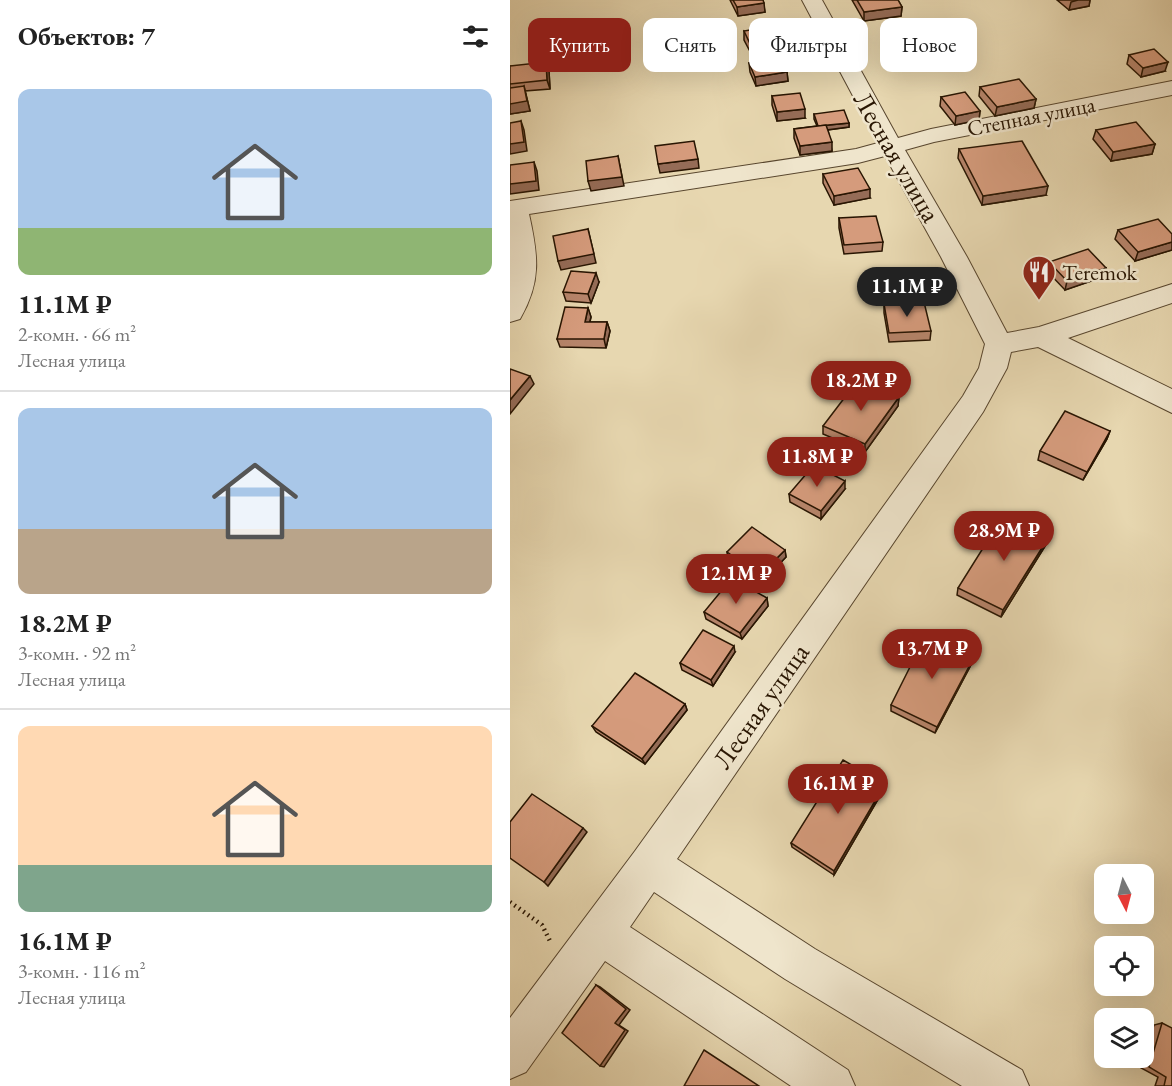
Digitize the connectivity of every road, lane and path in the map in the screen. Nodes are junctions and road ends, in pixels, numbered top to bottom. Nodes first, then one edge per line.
1 (812, 0) edge
2 (1172, 88) edge
3 (891, 147) junction
4 (513, 209) edge
5 (1172, 293) edge
6 (510, 312) edge
7 (1041, 336) junction
8 (999, 344) junction
9 (1172, 402) edge
10 (649, 865) junction
11 (510, 902) edge
12 (600, 932) junction
13 (567, 977) junction
14 (510, 1056) edge
15 (832, 1086) edge
16 (1006, 1086) edge

1 - 3 street, Лесная улица
2 - 3 street, Степная улица
3 - 4 street, Степная улица
3 - 8 street, Лесная улица
4 - 6 street
5 - 7 street
7 - 8 street
7 - 9 street
8 - 10 street, Лесная улица
10 - 12 street, Лесная улица
10 - 16 street
11 - 13 path
12 - 13 street, Лесная улица
12 - 15 street
13 - 14 street, Лесная улица

